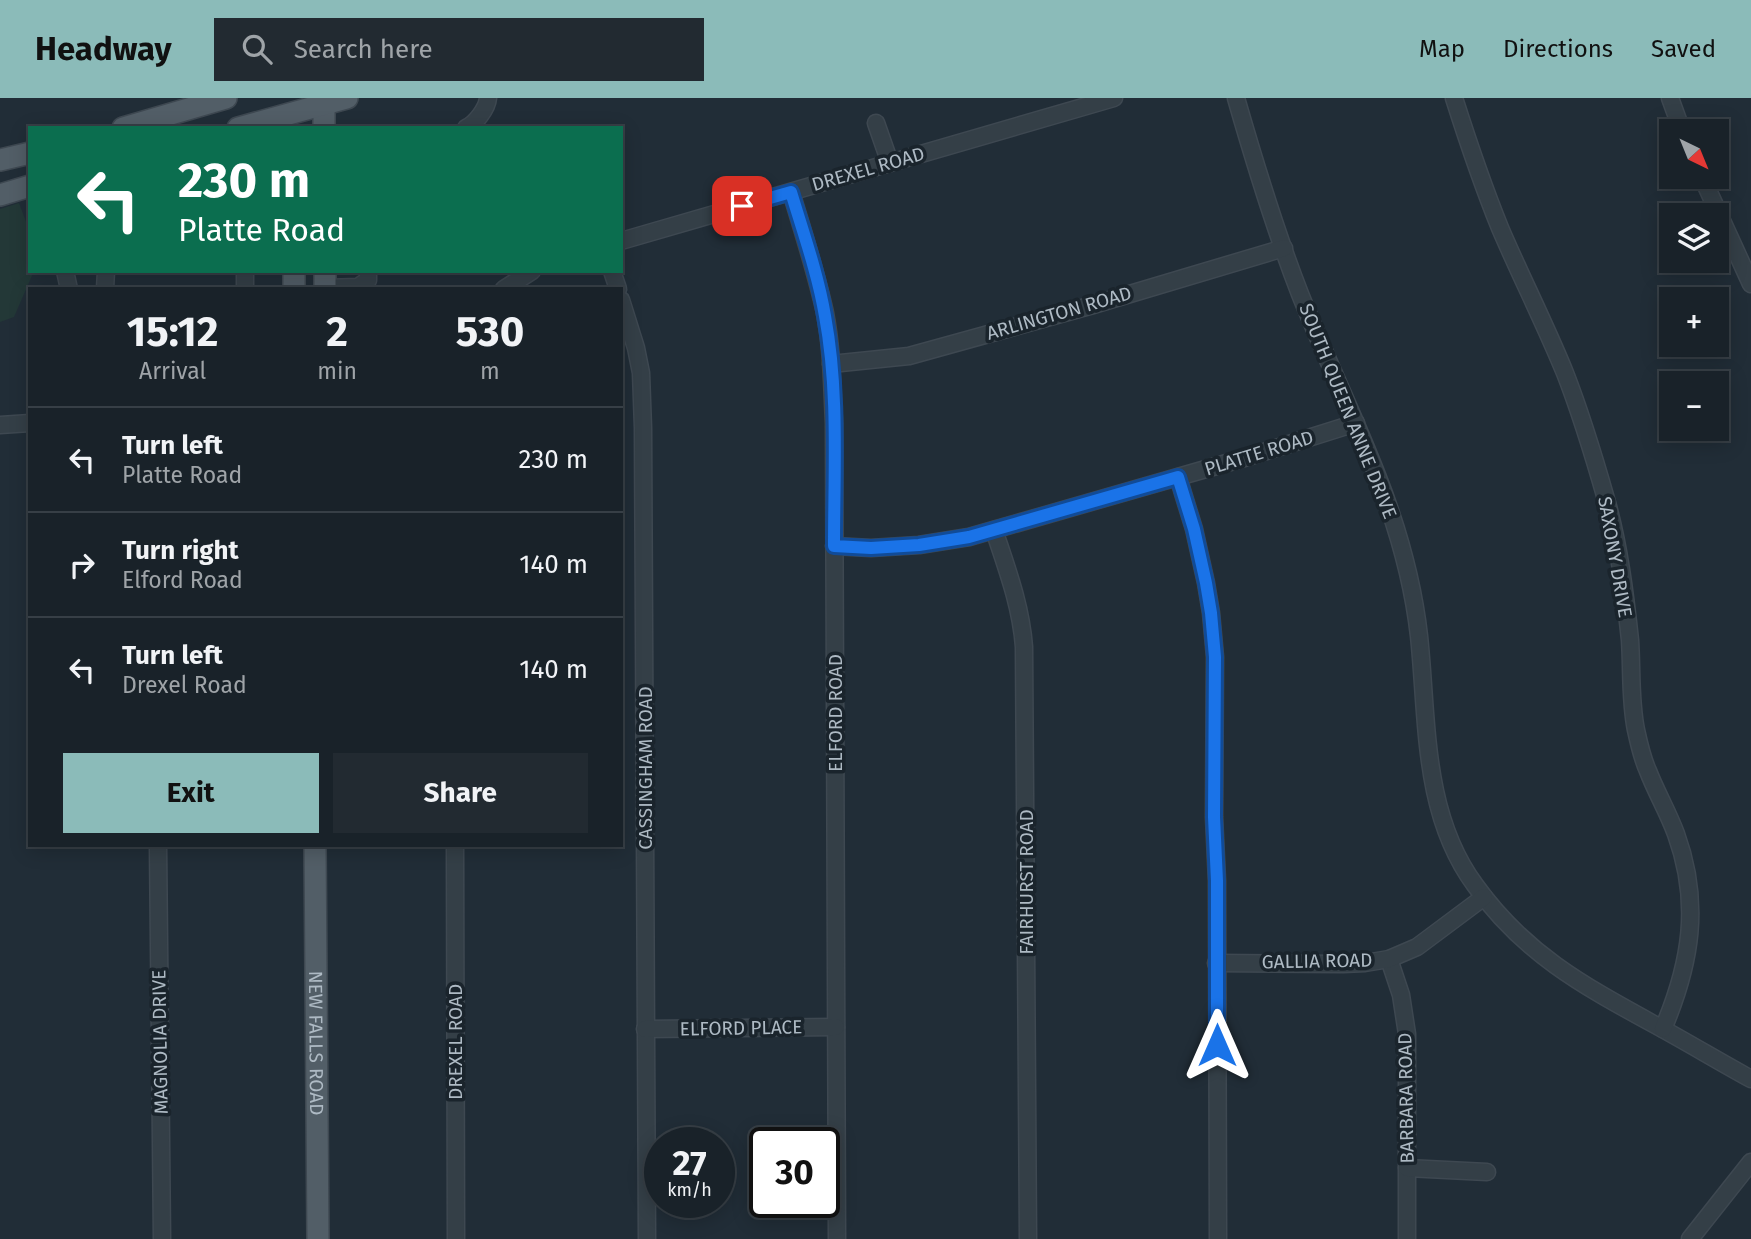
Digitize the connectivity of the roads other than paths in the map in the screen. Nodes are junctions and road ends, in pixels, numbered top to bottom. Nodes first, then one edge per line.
1 (226, 98) edge
2 (347, 98) edge
3 (488, 98) edge
4 (1114, 98) edge
5 (1236, 98) edge
6 (1454, 98) edge
7 (1670, 98) edge
8 (324, 101) edge
9 (293, 113) edge
10 (1678, 119) edge
11 (876, 123) dead end
12 (130, 126) edge
13 (245, 126) edge
14 (324, 126) edge
15 (470, 126) edge
16 (28, 155) edge
17 (0, 160) edge
18 (890, 163) junction
19 (28, 187) edge
20 (1707, 189) edge
21 (791, 192) junction
22 (0, 195) edge
23 (623, 240) edge
24 (1284, 248) junction
25 (369, 273) edge
26 (529, 273) edge
27 (1751, 284) edge
28 (359, 287) edge
29 (507, 287) edge
30 (623, 306) edge
31 (831, 365) junction
32 (28, 423) edge
33 (1356, 423) junction
34 (0, 425) edge
35 (1178, 477) junction
36 (994, 530) junction
37 (834, 546) junction
38 (158, 847) edge
39 (315, 847) edge
40 (455, 847) edge
41 (1484, 897) junction
42 (1389, 959) junction
43 (1216, 962) junction
44 (836, 1027) junction
45 (646, 1029) junction
46 (1663, 1029) junction
47 (1751, 1079) edge
48 (1751, 1162) edge
49 (1407, 1168) junction
50 (1487, 1172) dead end
51 (162, 1239) edge
52 (318, 1239) edge
53 (456, 1239) edge
54 (647, 1239) edge
55 (837, 1239) edge
56 (1028, 1239) edge
57 (1218, 1239) edge
58 (1408, 1239) edge
59 (1690, 1239) edge

1 - 12 main road
2 - 8 main road
3 - 15 street
4 - 18 street, DREXEL ROAD
5 - 24 street, SOUTH QUEEN ANNE DRIVE
6 - 46 street, SAXONY DRIVE
7 - 10 street
8 - 9 main road
8 - 14 main road
9 - 13 main road
11 - 18 street
16 - 17 main road
18 - 21 street, DREXEL ROAD
19 - 22 main road
20 - 27 street
21 - 23 street, DREXEL ROAD
21 - 31 street, ELFORD ROAD
24 - 31 street, ARLINGTON ROAD
24 - 33 street, SOUTH QUEEN ANNE DRIVE
25 - 28 street
26 - 29 street
30 - 45 street, CASSINGHAM ROAD
31 - 37 street, ELFORD ROAD
32 - 34 street
33 - 35 street, PLATTE ROAD
33 - 41 street, SOUTH QUEEN ANNE DRIVE
35 - 36 street, PLATTE ROAD
35 - 43 street
36 - 37 street, PLATTE ROAD
36 - 56 street, FAIRHURST ROAD
37 - 44 street, ELFORD ROAD
38 - 51 street, MAGNOLIA DRIVE
39 - 52 main road, NEW FALLS ROAD
40 - 53 street, DREXEL ROAD
41 - 42 street, GALLIA ROAD
41 - 46 street, SOUTH QUEEN ANNE DRIVE
42 - 43 street, GALLIA ROAD
42 - 49 street, BARBARA ROAD
43 - 57 street
44 - 45 street, ELFORD PLACE
44 - 55 street, ELFORD ROAD
45 - 54 street, CASSINGHAM ROAD
46 - 47 street, SOUTH QUEEN ANNE DRIVE
48 - 59 street
49 - 50 street
49 - 58 street, BARBARA ROAD

